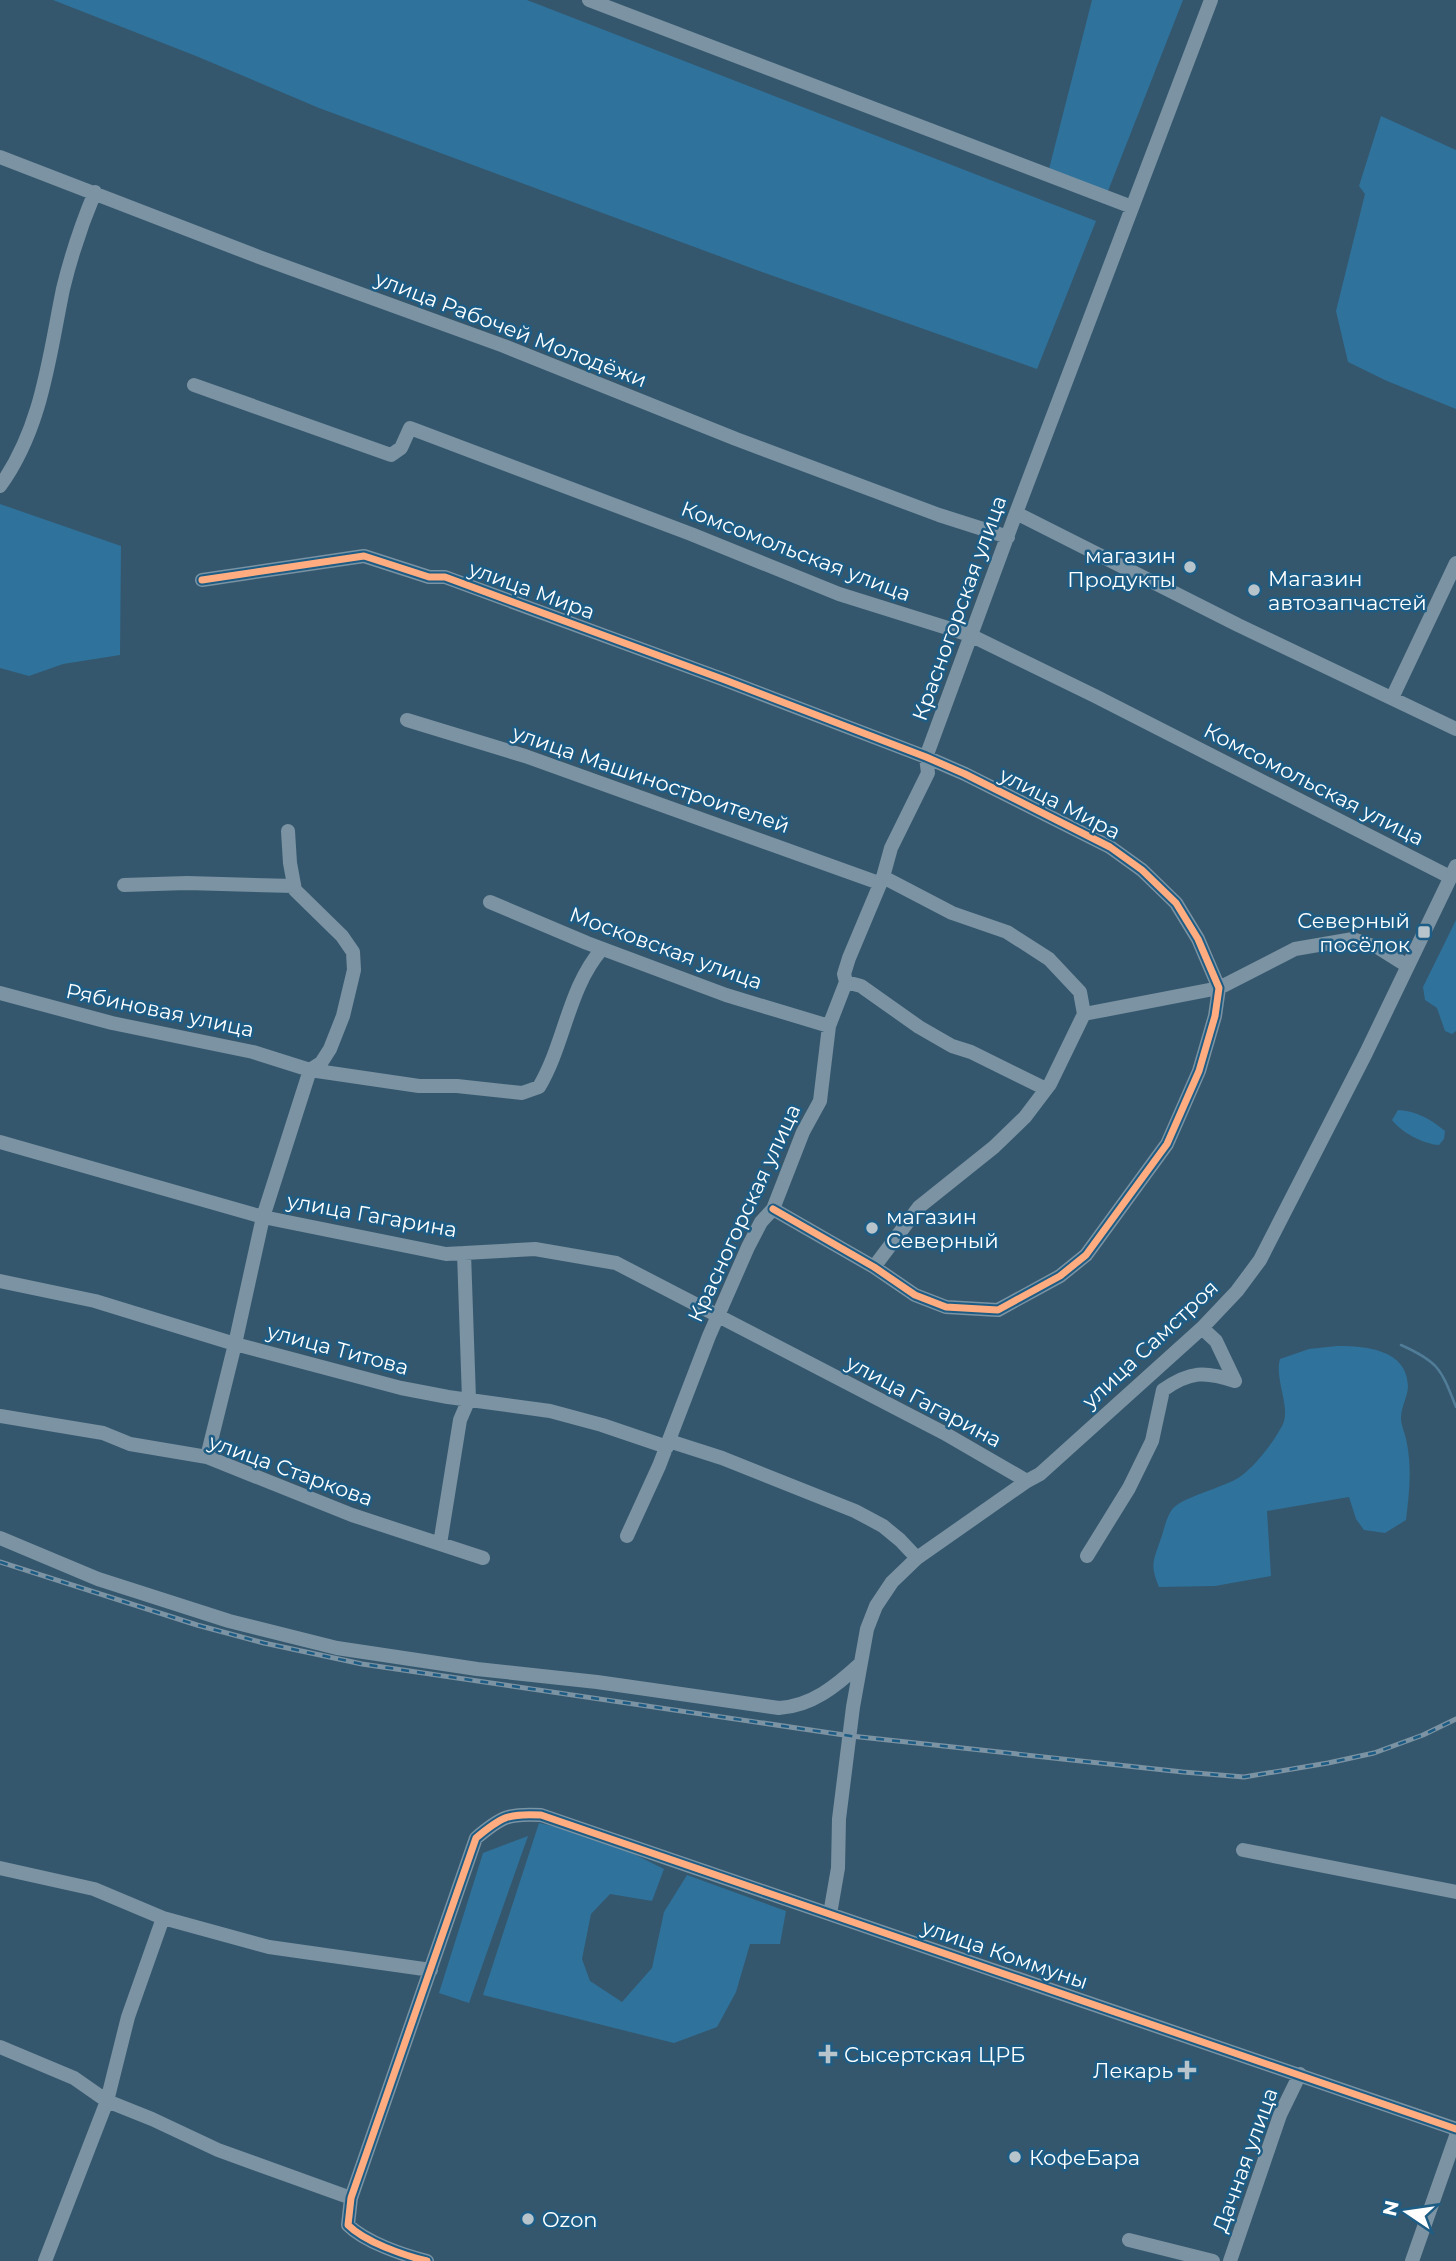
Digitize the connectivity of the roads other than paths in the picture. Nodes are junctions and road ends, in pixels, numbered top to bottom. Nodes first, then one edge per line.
1 (589, 0) edge
2 (1211, 0) edge
3 (0, 157) edge
4 (95, 192) junction
5 (1132, 207) junction
6 (194, 385) dead end
7 (0, 486) edge
8 (1016, 513) junction
9 (1008, 537) junction
10 (1456, 563) edge
11 (202, 580) dead end
12 (970, 635) junction
13 (1392, 698) junction
14 (407, 720) dead end
15 (1456, 729) edge
16 (926, 757) junction
17 (288, 831) dead end
18 (1453, 872) edge
19 (881, 880) junction
20 (124, 885) dead end
21 (294, 886) junction
22 (490, 902) dead end
23 (603, 949) junction
24 (1406, 965) junction
25 (846, 982) junction
26 (1219, 988) junction
27 (0, 993) edge
28 (1084, 1014) junction
29 (829, 1026) junction
30 (310, 1070) junction
31 (1046, 1089) junction
32 (0, 1142) edge
33 (773, 1209) junction
34 (263, 1217) junction
35 (464, 1253) junction
36 (874, 1267) junction
37 (0, 1281) edge
38 (718, 1315) junction
39 (1202, 1328) junction
40 (235, 1344) junction
41 (469, 1399) junction
42 (0, 1416) edge
43 (668, 1444) junction
44 (207, 1457) junction
45 (1027, 1481) junction
46 (627, 1536) dead end
47 (0, 1538) edge
48 (440, 1544) junction
49 (1087, 1556) dead end
50 (483, 1558) dead end
51 (917, 1558) junction
52 (860, 1664) junction
53 (1242, 1850) dead end
54 (0, 1868) edge
55 (1456, 1892) edge
56 (830, 1914) junction
57 (163, 1918) junction
58 (431, 1970) junction
59 (0, 2047) edge
60 (1300, 2074) junction
61 (107, 2101) junction
62 (1456, 2129) edge
63 (1456, 2136) edge
64 (351, 2198) junction
65 (1129, 2240) dead end
66 (419, 2260) edge
67 (45, 2261) edge
68 (1213, 2261) edge
69 (1230, 2261) edge
70 (1412, 2261) edge

1 - 5 street
2 - 5 street, Красногорская улица
3 - 4 street, улица Рабочей Молодёжи
4 - 7 street
4 - 9 street, улица Рабочей Молодёжи
5 - 8 street, Красногорская улица
6 - 12 street, Комсомольская улица
8 - 9 street, Красногорская улица
8 - 13 street
9 - 12 street, Красногорская улица
10 - 13 street
11 - 16 street, улица Мира
12 - 16 street, Красногорская улица
12 - 18 street, Комсомольская улица
13 - 15 street
14 - 19 street, улица Машиностроителей
16 - 19 street, Красногорская улица
16 - 26 street, улица Мира
17 - 21 street
18 - 24 street, улица Самстроя
19 - 25 street, Красногорская улица
19 - 28 street, улица Машиностроителей
20 - 21 street
21 - 30 street
22 - 23 street, Московская улица
23 - 29 street, Московская улица
23 - 30 street, Рябиновая улица
24 - 26 street
24 - 39 street, улица Самстроя
25 - 29 street, Красногорская улица
25 - 31 street
26 - 28 street
26 - 36 street
27 - 30 street, Рябиновая улица
28 - 31 street
29 - 33 street, Красногорская улица
30 - 34 street
31 - 36 street
32 - 34 street, улица Гагарина
33 - 36 street
33 - 38 street, Красногорская улица
34 - 35 street, улица Гагарина
34 - 40 street
35 - 38 street, улица Гагарина
35 - 41 street
37 - 40 street, улица Титова
38 - 43 street, Красногорская улица
38 - 45 street, улица Гагарина
39 - 45 street, улица Самстроя
39 - 49 street
40 - 41 street, улица Титова
40 - 44 street
41 - 43 street, улица Титова
41 - 48 street
42 - 44 street, улица Старкова
43 - 46 street, Красногорская улица
43 - 51 street, улица Титова
44 - 48 street, улица Старкова
45 - 51 street, улица Самстроя
47 - 52 street
48 - 50 street, улица Старкова
51 - 52 street, улица Самстроя
52 - 56 street, улица Самстроя
53 - 55 street
54 - 57 street
56 - 58 street, улица Коммуны
56 - 60 street, улица Коммуны
57 - 58 street
57 - 61 street
58 - 64 street
59 - 61 street
60 - 62 street, улица Коммуны
60 - 69 street, Дачная улица
61 - 64 street
61 - 67 street
63 - 70 street
64 - 66 street
65 - 68 street

